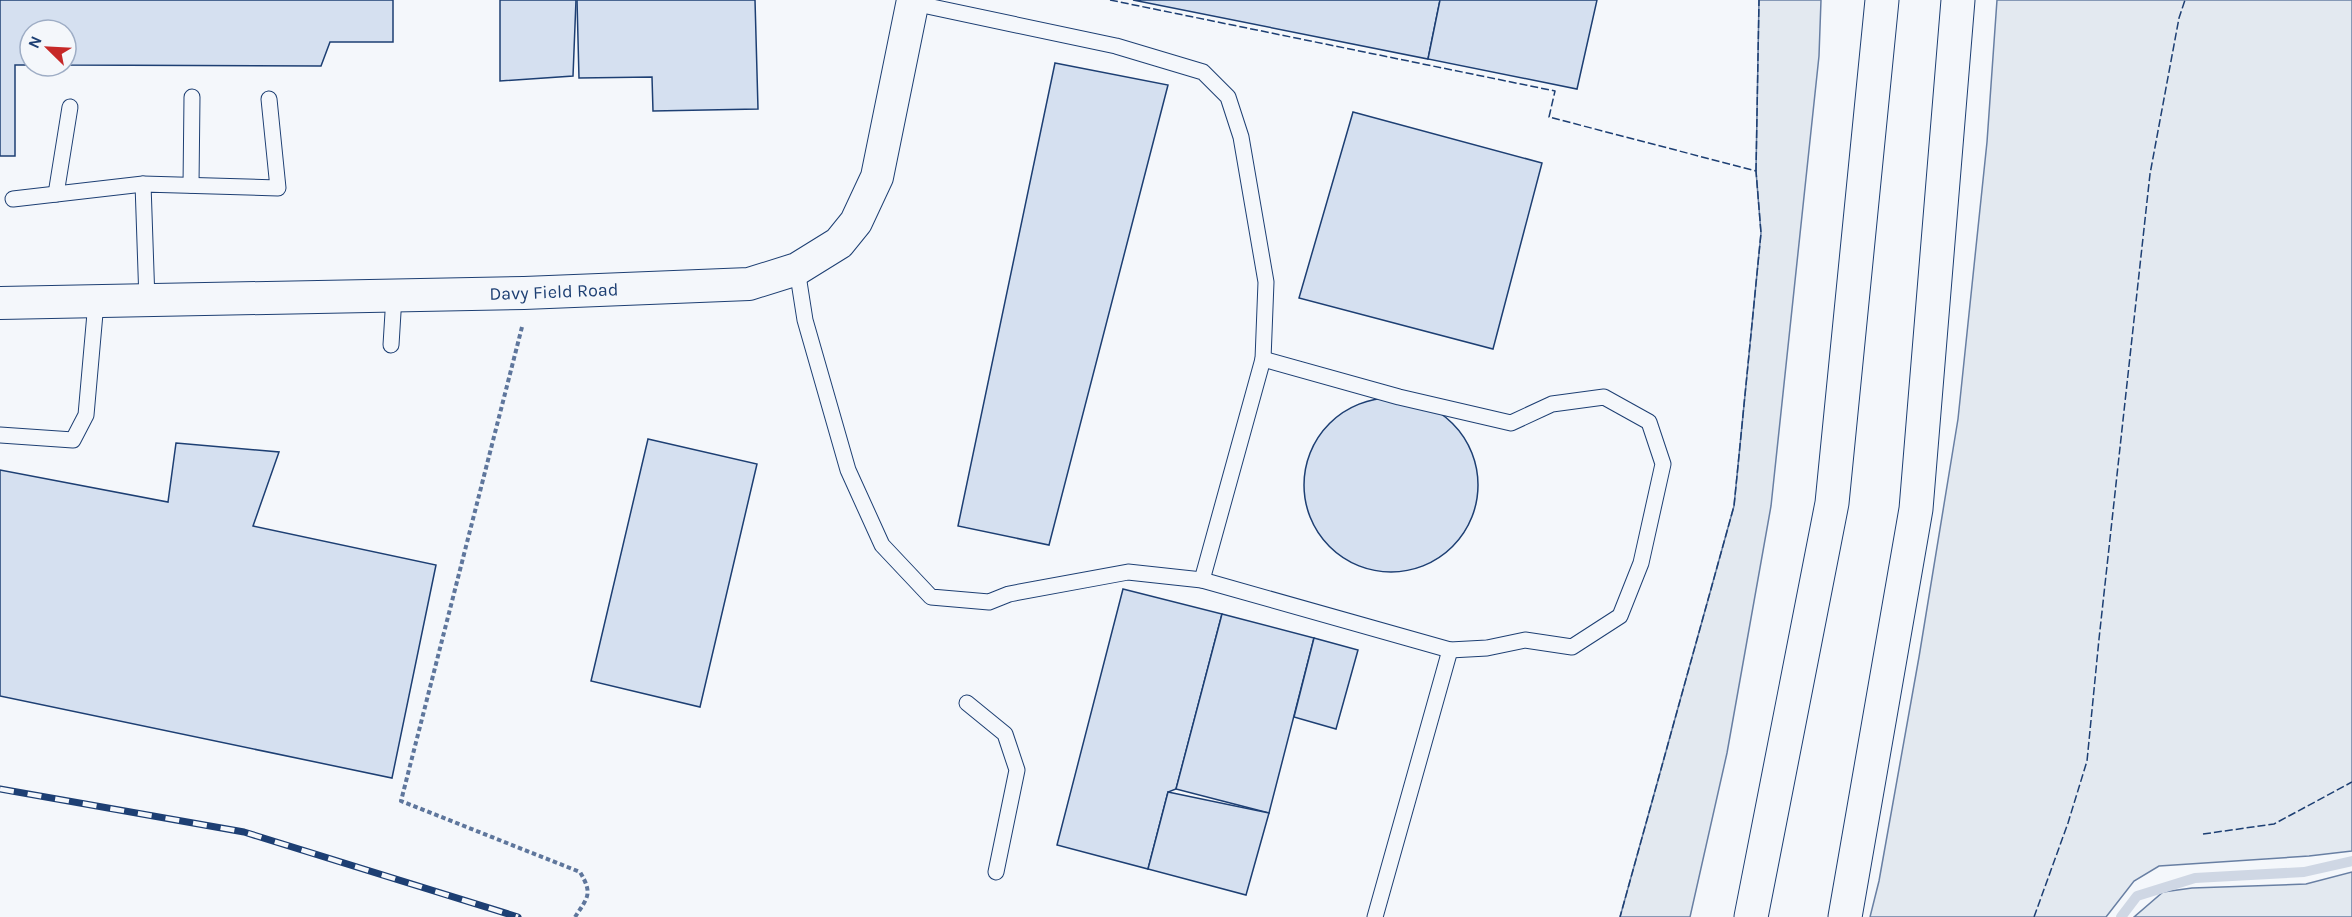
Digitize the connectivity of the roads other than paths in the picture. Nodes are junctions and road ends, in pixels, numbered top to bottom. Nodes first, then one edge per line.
1 (1881, 0) edge
2 (1958, 0) edge
3 (913, 2) edge
4 (192, 97) dead end
5 (269, 99) dead end
6 (70, 107) dead end
7 (143, 184) junction
8 (190, 186) junction
9 (56, 194) junction
10 (13, 199) dead end
11 (797, 269) junction
12 (394, 296) junction
13 (147, 301) junction
14 (96, 302) junction
15 (0, 303) edge
16 (391, 345) dead end
17 (1263, 359) junction
18 (0, 435) edge
19 (1202, 580) junction
20 (1450, 650) junction
21 (967, 703) dead end
22 (996, 872) dead end
23 (1375, 917) edge
24 (1751, 917) edge
25 (1845, 917) edge

1 - 24 highway
2 - 25 highway
3 - 11 street, Davy Field Road
3 - 17 lane
4 - 8 lane
5 - 8 lane
6 - 9 lane
7 - 8 lane
7 - 9 lane
7 - 13 lane
9 - 10 lane
11 - 12 street, Davy Field Road
11 - 19 lane
12 - 13 street, Davy Field Road
12 - 16 lane
13 - 14 street, Davy Field Road
14 - 15 street, Davy Field Road
14 - 18 lane
17 - 19 lane
17 - 20 lane
19 - 20 lane
20 - 23 lane
21 - 22 lane

